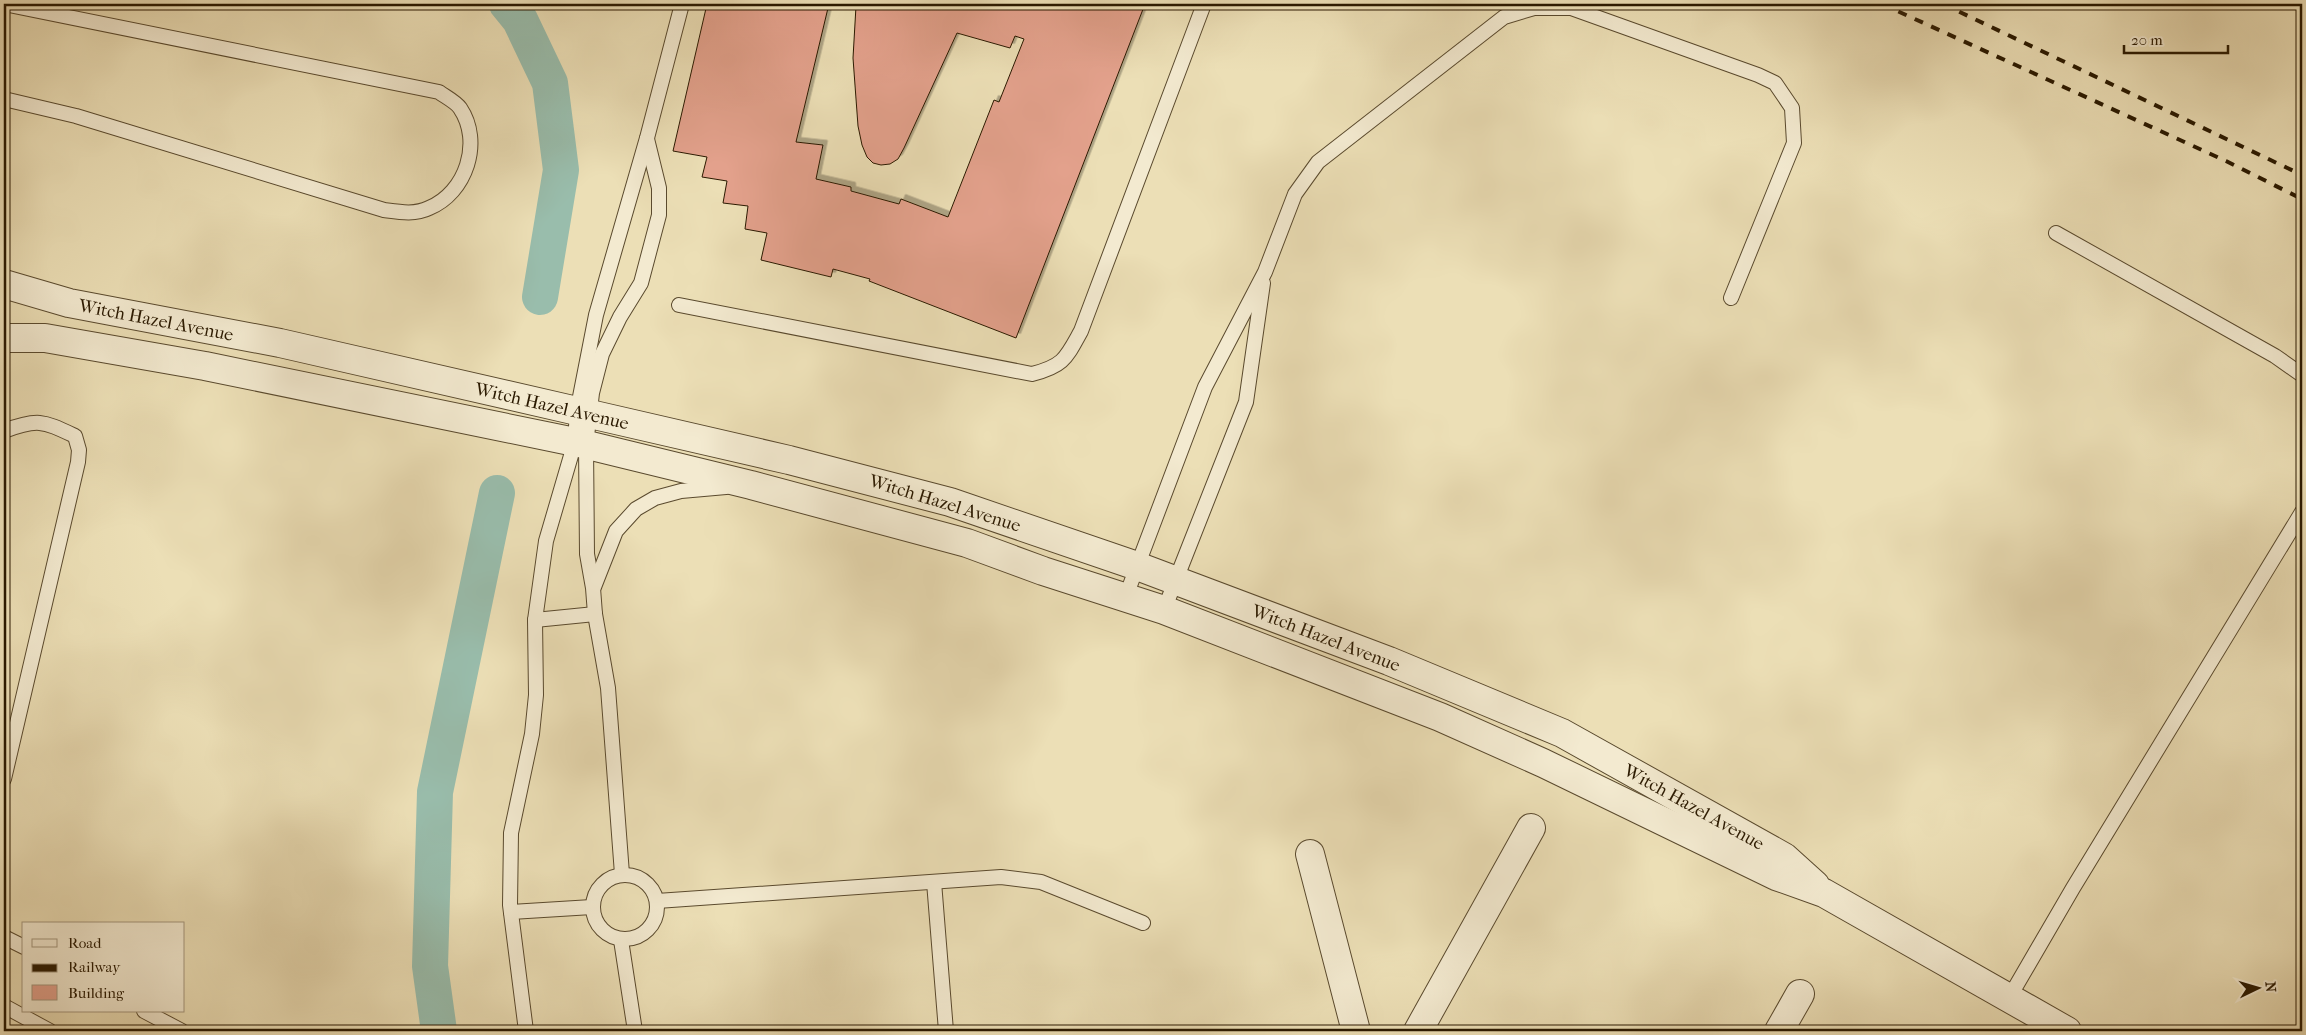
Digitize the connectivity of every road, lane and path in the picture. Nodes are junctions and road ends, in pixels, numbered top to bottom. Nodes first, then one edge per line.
1 (4, 4) edge
2 (682, 4) edge
3 (1204, 4) edge
4 (4, 100) edge
5 (647, 138) junction
6 (2056, 233) dead end
7 (1265, 272) junction
8 (4, 284) edge
9 (1731, 298) dead end
10 (679, 305) dead end
11 (4, 338) edge
12 (2302, 375) edge
13 (583, 413) junction
14 (4, 431) edge
15 (580, 443) junction
16 (751, 485) junction
17 (2302, 512) edge
18 (1137, 566) junction
19 (1176, 581) junction
20 (593, 588) junction
21 (1126, 596) junction
22 (1164, 610) junction
23 (594, 614) junction
24 (535, 620) junction
25 (4, 779) edge
26 (1531, 828) dead end
27 (1310, 854) dead end
28 (622, 874) junction
29 (934, 882) junction
30 (1824, 893) junction
31 (657, 901) junction
32 (592, 907) junction
33 (511, 912) junction
34 (1143, 923) dead end
35 (4, 937) edge
36 (621, 940) junction
37 (22, 946) edge
38 (1800, 994) dead end
39 (2010, 998) junction
40 (4, 1006) edge
41 (146, 1012) edge
42 (50, 1031) edge
43 (182, 1031) edge
44 (526, 1031) edge
45 (635, 1031) edge
46 (946, 1031) edge
47 (1356, 1031) edge
48 (1418, 1031) edge
49 (1779, 1031) edge
50 (2068, 1031) edge

1 - 4 lane
2 - 5 lane
3 - 10 lane
5 - 13 lane
5 - 13 lane
6 - 12 lane
7 - 9 lane
7 - 18 lane
7 - 19 lane
8 - 13 street, Witch Hazel Avenue
11 - 15 street, Witch Hazel Avenue
13 - 15 lane
13 - 18 street, Witch Hazel Avenue
14 - 25 lane
15 - 16 street, Witch Hazel Avenue
15 - 20 lane
15 - 24 lane
16 - 20 lane
16 - 21 street, Witch Hazel Avenue
17 - 39 lane
18 - 19 street, Witch Hazel Avenue
18 - 21 lane
19 - 22 lane
19 - 30 street, Witch Hazel Avenue
20 - 23 lane
21 - 22 street, Witch Hazel Avenue
22 - 30 street, Witch Hazel Avenue
23 - 24 lane
23 - 28 lane
24 - 33 lane
26 - 48 street
27 - 47 street
28 - 31 lane
28 - 32 lane
29 - 31 lane
29 - 34 lane
29 - 46 lane
30 - 39 street, Witch Hazel Avenue
31 - 36 lane
32 - 33 lane
32 - 36 lane
33 - 44 lane
35 - 37 lane
36 - 45 lane
38 - 49 street
39 - 50 street, Witch Hazel Avenue
40 - 42 lane
41 - 43 lane

